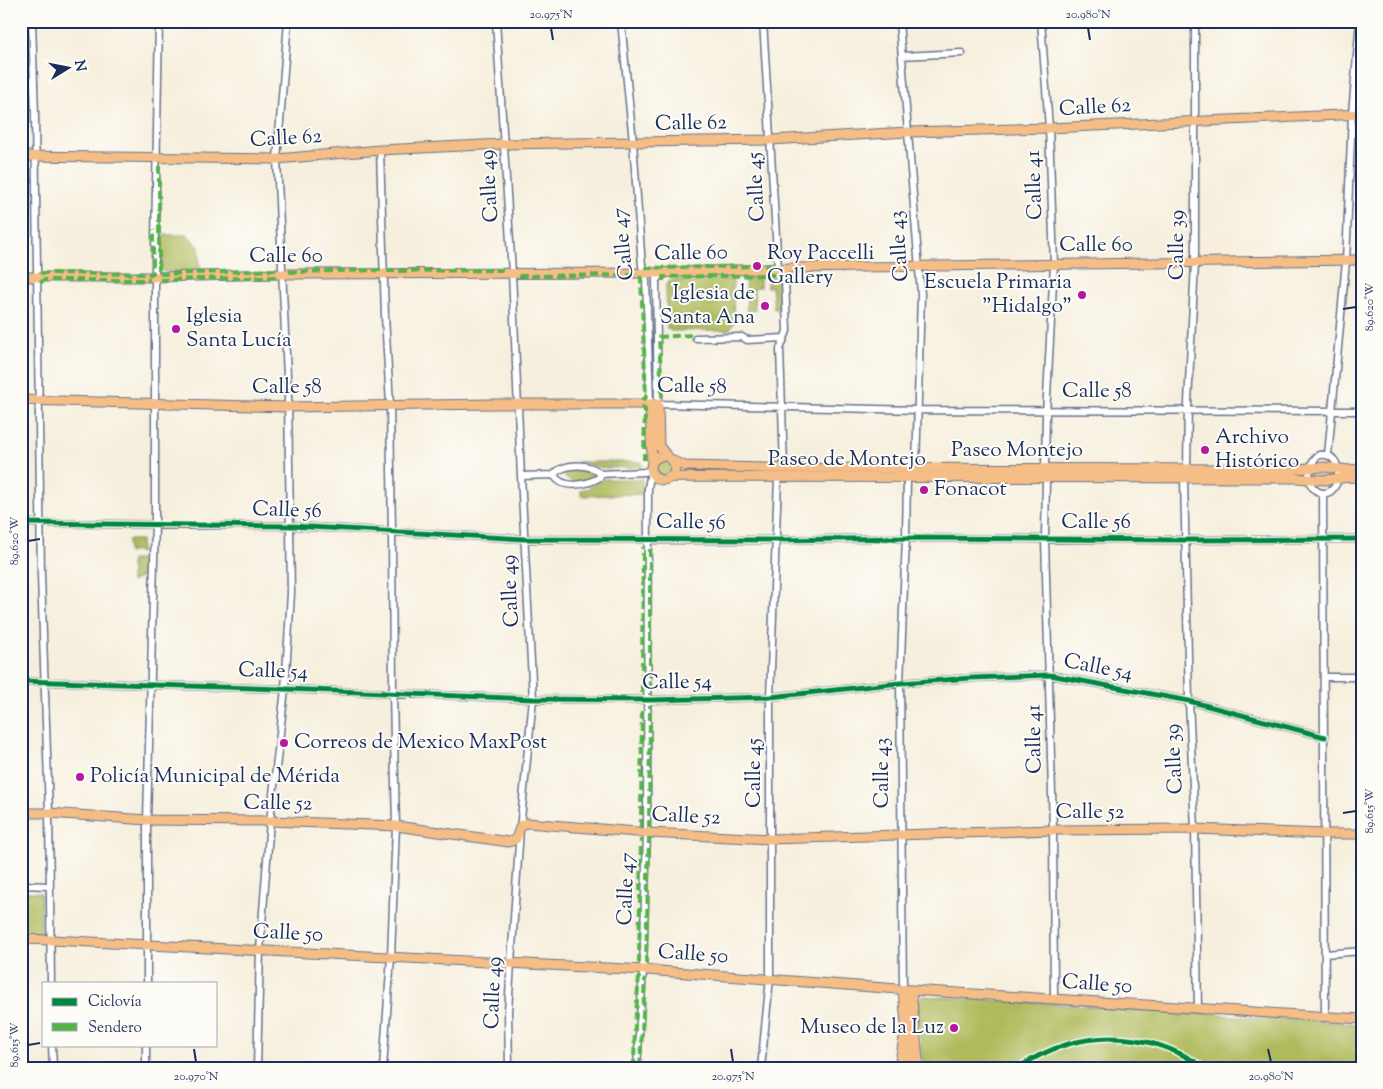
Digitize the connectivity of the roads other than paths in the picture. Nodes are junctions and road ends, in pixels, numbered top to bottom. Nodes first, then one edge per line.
1 (32, 21) edge
2 (159, 21) edge
3 (288, 21) edge
4 (496, 21) edge
5 (620, 21) edge
6 (763, 21) edge
7 (899, 21) edge
8 (1195, 21) edge
9 (1360, 21) edge
10 (1043, 22) edge
11 (962, 54) dead end
12 (902, 56) junction
13 (1352, 114) junction
14 (1362, 114) edge
15 (1195, 120) junction
16 (1049, 128) junction
17 (908, 132) junction
18 (770, 140) junction
19 (633, 142) junction
20 (503, 144) junction
21 (380, 150) junction
22 (21, 156) edge
23 (35, 156) junction
24 (156, 159) junction
25 (277, 159) junction
26 (1362, 260) edge
27 (1346, 261) junction
28 (1195, 263) junction
29 (1054, 264) junction
30 (919, 267) junction
31 (778, 269) junction
32 (644, 272) junction
33 (512, 273) junction
34 (662, 273) junction
35 (283, 274) junction
36 (383, 274) junction
37 (37, 276) junction
38 (21, 277) edge
39 (155, 277) junction
40 (696, 338) dead end
41 (784, 338) junction
42 (649, 382) junction
43 (658, 382) junction
44 (21, 400) edge
45 (38, 401) junction
46 (155, 404) junction
47 (519, 404) junction
48 (654, 404) junction
49 (390, 405) junction
50 (288, 407) junction
51 (782, 407) junction
52 (1047, 409) junction
53 (918, 410) junction
54 (1188, 410) junction
55 (1332, 410) junction
56 (1362, 411) edge
57 (1328, 455) junction
58 (670, 458) junction
59 (651, 468) junction
60 (784, 468) junction
61 (916, 468) junction
62 (1187, 468) junction
63 (1310, 468) junction
64 (1338, 468) junction
65 (1362, 469) edge
66 (1046, 473) junction
67 (600, 474) junction
68 (554, 475) junction
69 (521, 476) junction
70 (670, 477) junction
71 (778, 478) junction
72 (907, 478) junction
73 (1184, 478) junction
74 (1338, 478) junction
75 (1362, 478) edge
76 (1310, 479) junction
77 (1323, 493) junction
78 (21, 523) edge
79 (41, 523) junction
80 (155, 524) junction
81 (291, 526) junction
82 (392, 532) junction
83 (906, 538) junction
84 (524, 539) junction
85 (648, 539) junction
86 (1045, 539) junction
87 (1323, 539) junction
88 (1362, 539) edge
89 (777, 540) junction
90 (1186, 540) junction
91 (1050, 676) junction
92 (1324, 677) junction
93 (1362, 677) edge
94 (21, 681) edge
95 (44, 681) junction
96 (900, 683) junction
97 (151, 684) junction
98 (285, 689) junction
99 (393, 694) junction
100 (770, 697) junction
101 (533, 699) junction
102 (647, 700) junction
103 (1189, 702) junction
104 (1325, 737) junction
105 (21, 813) edge
106 (49, 814) junction
107 (147, 820) junction
108 (270, 821) junction
109 (396, 826) junction
110 (520, 829) junction
111 (1053, 830) junction
112 (1195, 830) junction
113 (647, 832) junction
114 (901, 834) junction
115 (1324, 834) junction
116 (1362, 834) edge
117 (771, 839) junction
118 (21, 885) edge
119 (49, 886) junction
120 (21, 939) edge
121 (51, 940) junction
122 (148, 944) junction
123 (260, 950) junction
124 (1362, 952) edge
125 (1325, 954) junction
126 (391, 957) junction
127 (511, 963) junction
128 (643, 970) junction
129 (770, 978) junction
130 (51, 982) edge
131 (147, 982) edge
132 (907, 990) junction
133 (1054, 1000) junction
134 (1198, 1009) junction
135 (1326, 1018) junction
136 (1362, 1019) edge
137 (906, 1026) junction
138 (52, 1046) edge
139 (146, 1046) edge
140 (53, 1068) edge
141 (146, 1068) edge
142 (257, 1068) edge
143 (383, 1068) edge
144 (509, 1068) edge
145 (637, 1068) edge
146 (761, 1068) edge
147 (899, 1068) edge
148 (910, 1068) edge
149 (919, 1068) edge

1 - 23 street
2 - 24 street
3 - 25 street
4 - 20 street, Calle 49
5 - 19 street, Calle 47
6 - 18 street, Calle 45
7 - 12 street, Calle 43
8 - 15 street, Calle 39
9 - 13 street
10 - 16 street, Calle 41
11 - 12 street
12 - 17 street, Calle 43
13 - 14 main road, Calle 62
13 - 15 main road, Calle 62
13 - 27 street
15 - 16 main road, Calle 62
15 - 28 street, Calle 39
16 - 17 main road, Calle 62
16 - 29 street, Calle 41
17 - 18 main road, Calle 62
17 - 30 street, Calle 43
18 - 19 main road, Calle 62
18 - 31 street, Calle 45
19 - 20 main road, Calle 62
19 - 32 street, Calle 47
20 - 21 main road, Calle 62
20 - 33 street, Calle 49
21 - 25 main road, Calle 62
21 - 36 street
22 - 23 main road, Calle 62
23 - 24 main road, Calle 62
23 - 37 street
24 - 25 main road, Calle 62
24 - 39 street
25 - 35 street
26 - 27 main road, Calle 60
27 - 28 main road, Calle 60
27 - 55 street
28 - 29 main road, Calle 60
28 - 54 street, Calle 39
29 - 30 main road, Calle 60
29 - 52 street, Calle 41
30 - 31 main road, Calle 60
30 - 53 street, Calle 43
31 - 34 main road, Calle 60
31 - 41 street, Calle 45
32 - 33 main road, Calle 60
32 - 34 main road, Calle 60
32 - 42 street, Calle 47
33 - 36 main road, Calle 60
33 - 47 street, Calle 49
34 - 43 street, Calle 47
35 - 36 main road, Calle 60
35 - 39 main road, Calle 60
35 - 50 street
36 - 49 street
37 - 38 main road, Calle 60
37 - 39 main road, Calle 60
37 - 45 street
39 - 46 street
40 - 41 street
41 - 51 street, Calle 45
42 - 43 street
42 - 48 street, Calle 47
43 - 48 street, Calle 47
44 - 45 main road, Calle 58
45 - 46 main road, Calle 58
45 - 79 street
46 - 50 main road, Calle 58
46 - 80 street
47 - 48 main road, Calle 58
47 - 49 main road, Calle 58
47 - 69 street, Calle 49
48 - 51 street, Calle 58
48 - 58 main road, Calle 47
48 - 59 main road, Calle 47
49 - 50 main road, Calle 58
49 - 82 street
50 - 81 street
51 - 53 street, Calle 58
51 - 60 street, Calle 45
52 - 53 street, Calle 58
52 - 54 street, Calle 58
52 - 66 street, Calle 41
53 - 61 street, Calle 43
54 - 55 street, Calle 58
54 - 62 street, Calle 39
55 - 56 street, Calle 58
55 - 57 street
57 - 63 street
57 - 64 street
58 - 59 main road
58 - 60 main road, Paseo Montejo
58 - 70 main road
59 - 67 street
59 - 70 main road
59 - 85 street, Calle 47
60 - 61 main road, Paseo Montejo
61 - 66 main road, Paseo Montejo
62 - 63 main road, Paseo Montejo
62 - 66 main road, Paseo Montejo
63 - 64 main road, Paseo Montejo
63 - 76 street
64 - 65 main road, Paseo Montejo
64 - 74 street
66 - 72 main road, Paseo de Montejo
66 - 73 main road, Paseo de Montejo
66 - 86 street, Calle 41
67 - 68 street
67 - 68 street
68 - 69 street
69 - 84 street, Calle 49
70 - 71 main road, Paseo de Montejo
71 - 72 main road, Paseo de Montejo
71 - 89 street, Calle 45
72 - 83 street, Calle 43
73 - 76 main road, Paseo de Montejo
73 - 90 street, Calle 39
74 - 75 main road
74 - 76 main road
74 - 77 street
76 - 77 street
77 - 87 street
78 - 79 street, Calle 56
79 - 80 street, Calle 56
79 - 95 street
80 - 81 street, Calle 56
80 - 97 street
81 - 82 street, Calle 56
81 - 98 street
82 - 84 street, Calle 56
82 - 99 street
83 - 86 street, Calle 56
83 - 89 street, Calle 56
83 - 96 street, Calle 43
84 - 85 street, Calle 56
84 - 101 street, Calle 49
85 - 89 street, Calle 56
85 - 102 street, Calle 47
86 - 90 street, Calle 56
86 - 91 street, Calle 41
87 - 88 street, Calle 56
87 - 90 street, Calle 56
87 - 92 street
89 - 100 street, Calle 45
90 - 103 street, Calle 39
91 - 96 street, Calle 54
91 - 103 street, Calle 54
91 - 111 street, Calle 41
92 - 93 street
92 - 104 street
94 - 95 street, Calle 54
95 - 97 street, Calle 54
95 - 106 street
96 - 100 street, Calle 54
96 - 114 street, Calle 43
97 - 98 street, Calle 54
97 - 107 street
98 - 99 street, Calle 54
98 - 108 street
99 - 101 street, Calle 54
99 - 109 street
100 - 102 street, Calle 54
100 - 117 street, Calle 45
101 - 102 street, Calle 54
101 - 110 street, Calle 49
102 - 113 street, Calle 47
103 - 104 street, Calle 54
103 - 112 street, Calle 39
104 - 115 street
105 - 106 main road, Calle 52
106 - 107 main road, Calle 52
106 - 119 street
107 - 108 main road, Calle 52
107 - 122 street
108 - 109 main road, Calle 52
108 - 123 street
109 - 110 main road, Calle 52
109 - 126 street
110 - 113 main road, Calle 52
110 - 127 street, Calle 49
111 - 112 main road, Calle 52
111 - 114 main road, Calle 52
111 - 133 street, Calle 41
112 - 115 main road, Calle 52
112 - 134 street, Calle 39
113 - 117 main road, Calle 52
113 - 128 street, Calle 47
114 - 117 main road, Calle 52
114 - 132 street, Calle 43
115 - 116 main road, Calle 52
115 - 125 street
117 - 129 street, Calle 45
118 - 119 street
119 - 121 street
120 - 121 main road, Calle 50
121 - 122 main road, Calle 50
121 - 130 street
122 - 123 main road, Calle 50
122 - 131 street
123 - 126 main road, Calle 50
123 - 142 street
124 - 125 street
125 - 135 street
126 - 127 main road, Calle 50
126 - 143 street
127 - 128 main road, Calle 50
127 - 144 street, Calle 49
128 - 129 main road, Calle 50
128 - 145 street, Calle 47
129 - 132 main road, Calle 50
129 - 146 street, Calle 45
132 - 133 main road, Calle 50
132 - 137 main road, Calle 43
132 - 149 main road, Calle 43
133 - 134 main road, Calle 50
134 - 135 main road, Calle 50
135 - 136 main road, Calle 50
137 - 147 main road
137 - 148 main road, Calle 43
138 - 140 street
139 - 141 street

